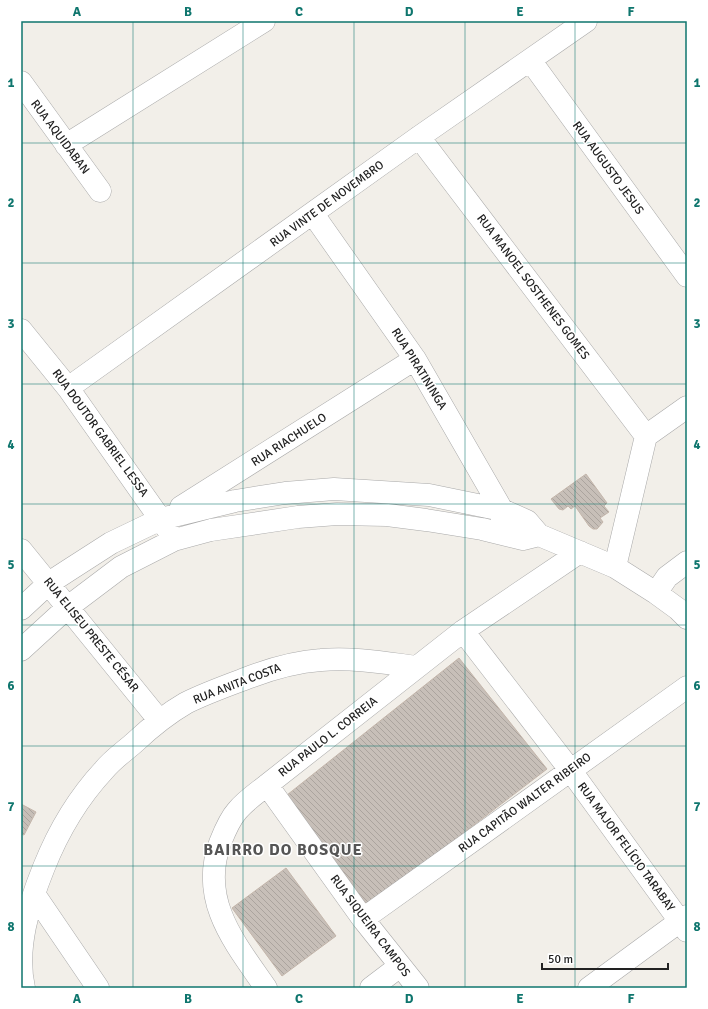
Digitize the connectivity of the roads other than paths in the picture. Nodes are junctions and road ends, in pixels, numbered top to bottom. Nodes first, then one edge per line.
1 (264, 21) edge
2 (586, 21) edge
3 (530, 60) junction
4 (24, 95) edge
5 (420, 137) junction
6 (66, 145) junction
7 (100, 191) dead end
8 (313, 214) junction
9 (687, 276) edge
10 (21, 330) edge
11 (415, 359) junction
12 (68, 388) junction
13 (687, 408) edge
14 (646, 436) junction
15 (502, 510) junction
16 (162, 519) junction
17 (502, 534) junction
18 (539, 535) junction
19 (174, 540) junction
20 (21, 550) edge
21 (580, 552) junction
22 (687, 562) edge
23 (615, 567) junction
24 (49, 583) junction
25 (656, 593) junction
26 (68, 607) junction
27 (21, 609) edge
28 (687, 618) edge
29 (463, 631) junction
30 (21, 650) edge
31 (380, 662) junction
32 (417, 667) junction
33 (687, 686) edge
34 (391, 687) junction
35 (159, 720) junction
36 (571, 771) junction
37 (267, 785) junction
38 (34, 894) junction
39 (363, 919) junction
40 (685, 923) edge
41 (400, 966) junction
42 (24, 988) edge
43 (98, 988) edge
44 (266, 988) edge
45 (371, 988) edge
46 (418, 988) edge
47 (589, 988) edge

1 - 6 street
2 - 3 street, RUA VINTE DE NOVEMBRO
3 - 5 street, RUA VINTE DE NOVEMBRO
3 - 9 street, RUA AUGUSTO JESUS
4 - 6 street, RUA AQUIDABAN
5 - 8 street, RUA VINTE DE NOVEMBRO
5 - 14 street, RUA MANOEL SOSTHENES GOMES
6 - 7 street, RUA AQUIDABAN
8 - 11 street, RUA PIRATININGA
8 - 12 street, RUA VINTE DE NOVEMBRO
10 - 12 street, RUA DOUTOR GABRIEL LESSA
11 - 15 street, RUA PIRATININGA
11 - 16 street, RUA RIACHUELO
12 - 16 street, RUA DOUTOR GABRIEL LESSA
13 - 14 street
14 - 23 street
15 - 16 street
15 - 17 street, RUA PIRATININGA
15 - 18 street
16 - 19 street, RUA DOUTOR GABRIEL LESSA
16 - 24 street
17 - 18 street
17 - 19 street
18 - 21 street
19 - 26 street
20 - 24 street, RUA ELISEU PRESTE CÉSAR
21 - 23 street
21 - 29 street, RUA PAULO L. CORREIA
22 - 25 street
23 - 25 street
24 - 26 street, RUA ELISEU PRESTE CÉSAR
24 - 27 street
25 - 28 street
26 - 30 street
26 - 35 street, RUA ELISEU PRESTE CÉSAR
29 - 32 street, RUA PAULO L. CORREIA
29 - 36 street, RUA MAJOR FELÍCIO TARABAY
31 - 32 street, RUA ANITA COSTA
31 - 34 street
31 - 35 street, RUA ANITA COSTA
32 - 34 street, RUA PAULO L. CORREIA
33 - 36 street, RUA CAPITÃO WALTER RIBEIRO
34 - 37 street, RUA PAULO L. CORREIA
35 - 38 street, RUA ANITA COSTA
36 - 39 street, RUA CAPITÃO WALTER RIBEIRO
36 - 40 street, RUA MAJOR FELÍCIO TARABAY
37 - 39 street, RUA SIQUEIRA CAMPOS
37 - 44 street, RUA PAULO L. CORREIA
38 - 42 street, RUA ANITA COSTA
38 - 43 street
39 - 41 street, RUA SIQUEIRA CAMPOS
40 - 47 street
41 - 45 street
41 - 46 street, RUA SIQUEIRA CAMPOS

